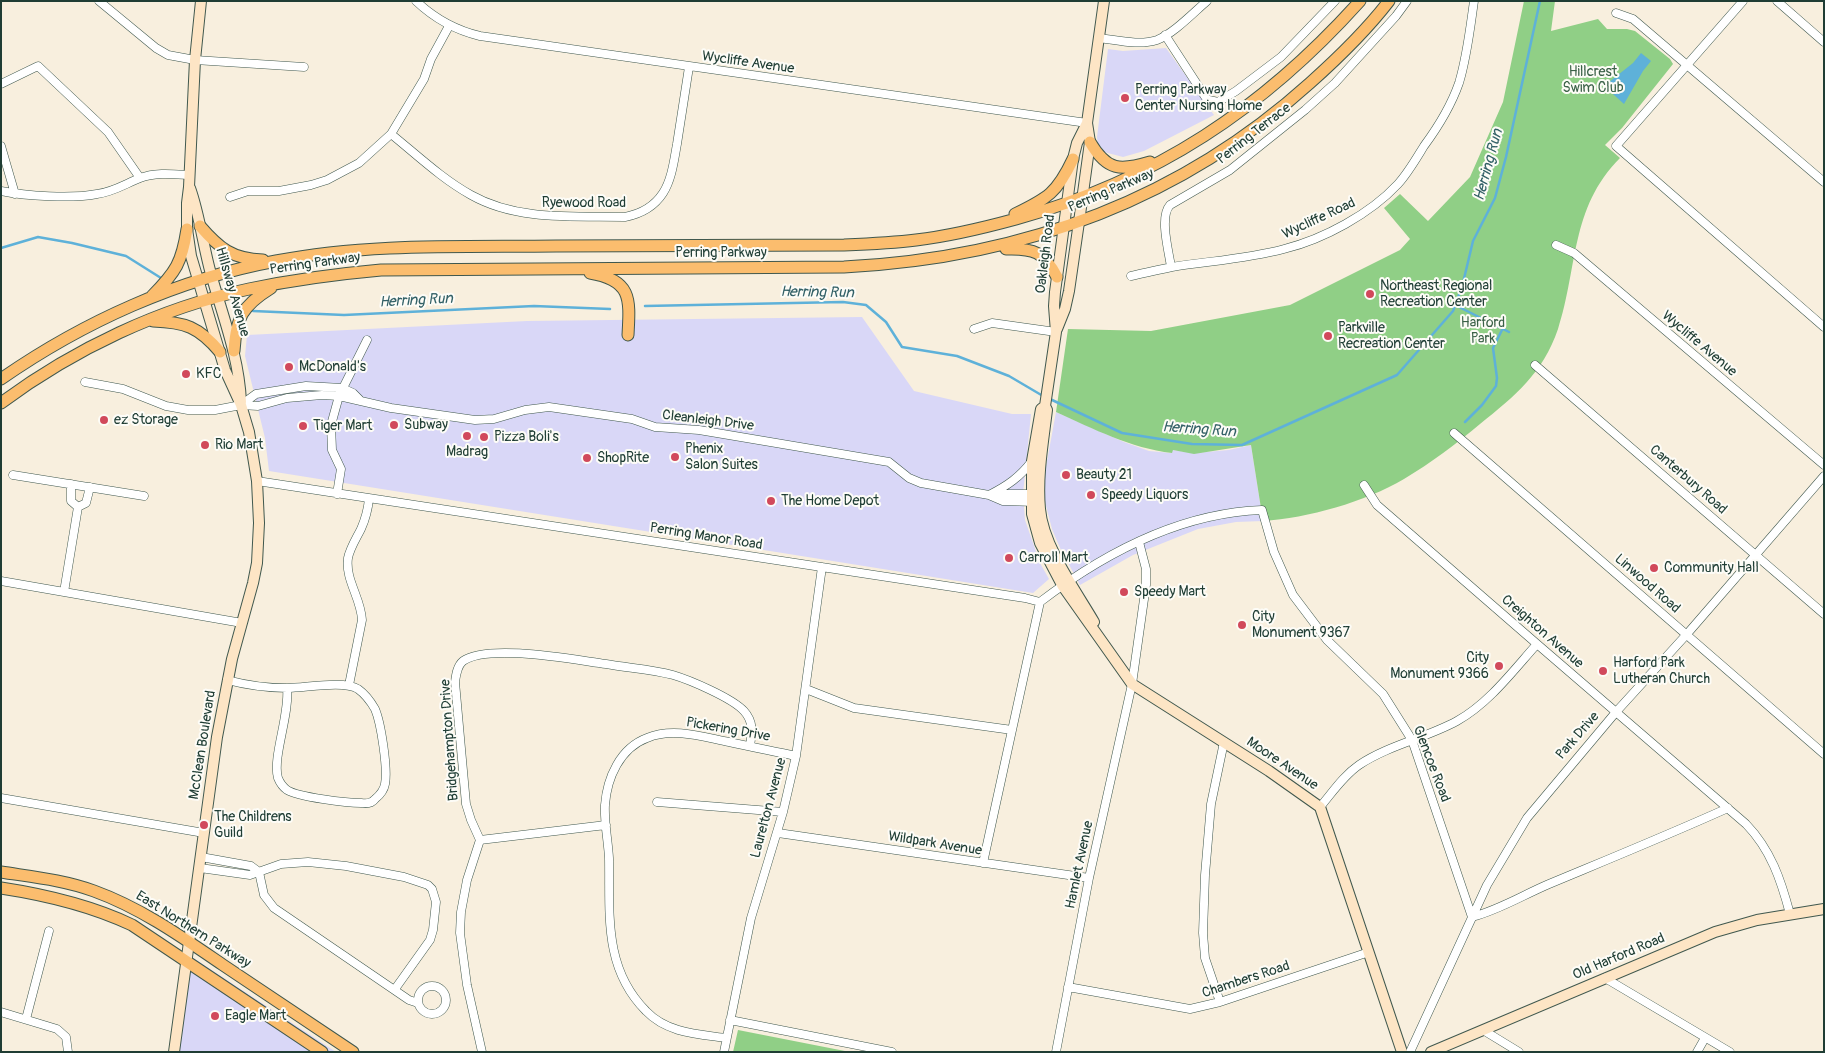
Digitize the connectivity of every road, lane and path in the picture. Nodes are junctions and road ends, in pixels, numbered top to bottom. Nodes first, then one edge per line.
1 (99, 1) edge
2 (202, 1) edge
3 (416, 1) edge
4 (1104, 1) edge
5 (1207, 1) edge
6 (1335, 1) edge
7 (1360, 1) edge
8 (1389, 1) edge
9 (1407, 1) edge
10 (1474, 1) edge
11 (1743, 1) edge
12 (1777, 1) edge
13 (1616, 13) dead end
14 (449, 26) junction
15 (1165, 35) junction
16 (1099, 38) junction
17 (1824, 42) edge
18 (195, 60) junction
19 (1688, 64) junction
20 (304, 67) dead end
21 (688, 67) junction
22 (1, 84) edge
23 (1087, 123) junction
24 (391, 134) junction
25 (1090, 142) junction
26 (1, 146) edge
27 (1176, 154) junction
28 (1073, 159) junction
29 (189, 175) junction
30 (140, 178) junction
31 (1824, 182) edge
32 (189, 187) junction
33 (1, 191) edge
34 (15, 194) junction
35 (230, 197) dead end
36 (1082, 198) junction
37 (1066, 204) junction
38 (1079, 222) junction
39 (200, 226) junction
40 (987, 227) junction
41 (1063, 228) junction
42 (187, 229) junction
43 (1556, 245) dead end
44 (952, 256) junction
45 (277, 260) junction
46 (1171, 267) junction
47 (564, 269) junction
48 (212, 276) junction
49 (1131, 276) dead end
50 (1056, 277) junction
51 (198, 281) junction
52 (278, 283) junction
53 (218, 297) junction
54 (150, 298) junction
55 (204, 301) junction
56 (146, 321) junction
57 (1824, 328) edge
58 (974, 329) dead end
59 (1056, 332) junction
60 (628, 335) dead end
61 (367, 340) dead end
62 (234, 351) junction
63 (220, 352) junction
64 (1535, 365) dead end
65 (1, 379) edge
66 (85, 382) dead end
67 (340, 392) junction
68 (1, 403) edge
69 (241, 405) junction
70 (1045, 405) junction
71 (1454, 432) dead end
72 (1032, 461) junction
73 (1824, 465) edge
74 (13, 475) dead end
75 (1824, 476) edge
76 (257, 481) junction
77 (71, 484) junction
78 (1364, 485) dead end
79 (90, 487) junction
80 (337, 494) junction
81 (990, 495) junction
82 (144, 496) dead end
83 (1035, 498) junction
84 (369, 499) junction
85 (78, 507) junction
86 (1138, 542) junction
87 (1756, 555) junction
88 (822, 567) junction
89 (1, 581) edge
90 (1066, 583) junction
91 (64, 592) junction
92 (1040, 602) junction
93 (1824, 614) edge
94 (242, 623) junction
95 (1687, 634) junction
96 (1536, 644) junction
97 (227, 680) junction
98 (1132, 684) junction
99 (349, 685) junction
100 (287, 688) junction
101 (806, 689) junction
102 (1616, 712) junction
103 (1012, 730) junction
104 (1412, 740) junction
105 (1224, 742) junction
106 (750, 746) junction
107 (1824, 754) edge
108 (796, 756) junction
109 (1, 798) edge
110 (657, 802) dead end
111 (1320, 807) junction
112 (1728, 808) junction
113 (784, 812) junction
114 (606, 826) junction
115 (204, 832) junction
116 (778, 833) junction
117 (480, 840) junction
118 (201, 863) junction
119 (983, 864) junction
120 (1, 872) edge
121 (259, 872) junction
122 (1089, 878) junction
123 (1, 888) edge
124 (1824, 909) edge
125 (1790, 914) junction
126 (1472, 917) junction
127 (49, 931) dead end
128 (189, 942) junction
129 (1369, 952) junction
130 (186, 962) junction
131 (1605, 978) junction
132 (1068, 987) junction
133 (395, 989) junction
134 (1220, 1002) junction
135 (418, 1003) dead end
136 (1, 1012) edge
137 (26, 1019) junction
138 (730, 1020) junction
139 (1483, 1030) junction
140 (726, 1038) junction
141 (1706, 1038) junction
142 (68, 1052) edge
143 (174, 1052) edge
144 (322, 1052) edge
145 (353, 1052) edge
146 (482, 1052) edge
147 (724, 1052) edge
148 (892, 1052) edge
149 (1056, 1052) edge
150 (1402, 1052) edge
151 (1410, 1052) edge
152 (1432, 1052) edge
153 (1519, 1052) edge
154 (1697, 1052) edge
155 (1730, 1052) edge

1 - 18 street
2 - 18 street, Hillsway Avenue
3 - 14 street, Wycliffe Avenue
4 - 16 street, Oakleigh Road
5 - 15 street
6 - 15 street
7 - 27 main road, Perring Parkway
8 - 38 main road, Perring Parkway
9 - 46 street, Perring Terrace
10 - 46 street, Wycliffe Road
11 - 19 street
12 - 17 street
13 - 19 street
14 - 21 street, Wycliffe Avenue
14 - 24 street
15 - 16 street
16 - 23 street, Oakleigh Road
18 - 20 street
18 - 29 street, Hillsway Avenue
19 - 31 street
19 - 57 street
21 - 23 street, Wycliffe Avenue
21 - 24 street, Ryewood Road
22 - 30 street
23 - 25 street, Oakleigh Road
23 - 28 street, Oakleigh Road
24 - 35 street
25 - 27 main road
25 - 36 street, Oakleigh Road
26 - 34 street
27 - 36 main road, Perring Parkway
28 - 37 street, Oakleigh Road
28 - 40 main road
29 - 30 street
29 - 32 street, Hillsway Avenue
30 - 34 street
32 - 39 street, Hillsway Avenue
32 - 42 street, Hillsway Avenue
33 - 34 street
36 - 37 main road, Perring Parkway
36 - 38 street, Oakleigh Road
37 - 40 main road, Perring Parkway
37 - 41 street, Oakleigh Road
38 - 41 main road, Perring Parkway
38 - 59 street, Oakleigh Road
39 - 45 main road
39 - 48 street, Hillsway Avenue
40 - 45 main road, Perring Parkway
41 - 44 main road, Perring Parkway
41 - 50 street, Oakleigh Road
42 - 51 street, Hillsway Avenue
42 - 54 main road
43 - 73 street, Wycliffe Avenue
44 - 47 main road, Perring Parkway
44 - 50 main road
45 - 48 main road, Perring Parkway
46 - 49 street, Wycliffe Road
47 - 52 main road, Perring Parkway
47 - 60 main road
48 - 51 main road, Perring Parkway
48 - 53 street, Hillsway Avenue
50 - 59 street, Oakleigh Road
51 - 54 main road, Perring Parkway
51 - 55 street, McClean Boulevard
52 - 53 main road, Perring Parkway
52 - 62 main road
53 - 55 main road, Perring Parkway
53 - 62 street, Hillsway Avenue
54 - 65 main road, Perring Parkway
55 - 56 main road, Perring Parkway
55 - 63 street, McClean Boulevard
56 - 63 main road
56 - 68 main road, Perring Parkway
58 - 59 street
59 - 70 street, Oakleigh Road
61 - 67 street
62 - 69 street, Hillsway Avenue
63 - 69 street, McClean Boulevard
64 - 87 street, Canterbury Road
66 - 69 street, Cleanleigh Drive
67 - 69 street, Cleanleigh Drive
67 - 80 street
67 - 81 street, Cleanleigh Drive
69 - 76 street, McClean Boulevard
70 - 72 street, Oakleigh Road
70 - 83 street, Oakleigh Road
71 - 95 street, Linwood Road
72 - 81 street
72 - 83 street, Oakleigh Road
74 - 77 street
75 - 87 street, Park Drive
76 - 80 street, Perring Manor Road
76 - 94 street, McClean Boulevard
77 - 79 street
77 - 85 street
78 - 96 street, Creighton Avenue
79 - 82 street
79 - 85 street
80 - 84 street, Perring Manor Road
81 - 83 street, Cleanleigh Drive
83 - 90 street, Oakleigh Road
84 - 88 street, Perring Manor Road
84 - 99 street
85 - 91 street
86 - 90 street
86 - 98 street, Hamlet Avenue
86 - 104 street, Glencoe Road
87 - 93 street, Canterbury Road
87 - 95 street, Park Drive
88 - 92 street, Perring Manor Road
88 - 101 street, Laurelton Avenue
89 - 91 street
90 - 92 street
90 - 98 street, Moore Avenue
91 - 94 street
92 - 103 street
94 - 97 street, McClean Boulevard
95 - 102 street, Park Drive
95 - 107 street, Linwood Road
96 - 102 street, Creighton Avenue
96 - 104 street
97 - 100 street
97 - 115 street, McClean Boulevard
98 - 105 street, Moore Avenue
98 - 122 street, Hamlet Avenue
99 - 100 street
99 - 100 street
101 - 103 street
101 - 108 street, Laurelton Avenue
102 - 112 street, Creighton Avenue
102 - 126 street, Park Drive
103 - 119 street
104 - 111 street
104 - 126 street, Glencoe Road
105 - 111 street, Moore Avenue
105 - 134 street
106 - 108 street, Pickering Drive
106 - 114 street, Pickering Drive
106 - 117 street, Bridgehampton Drive
108 - 113 street, Laurelton Avenue
109 - 115 street
110 - 113 street
111 - 129 street, Moore Avenue
112 - 125 street, Creighton Avenue
112 - 126 street
113 - 116 street, Laurelton Avenue
114 - 117 street
114 - 140 street, Pickering Drive
115 - 118 street, McClean Boulevard
116 - 119 street, Wildpark Avenue
116 - 138 street, Laurelton Avenue
117 - 146 street
118 - 121 street
118 - 128 street, McClean Boulevard
119 - 122 street, Wildpark Avenue
120 - 128 main road, East Northern Parkway
121 - 133 street
121 - 133 street
122 - 132 street, Hamlet Avenue
123 - 130 main road, East Northern Parkway
124 - 125 street, Old Harford Road
125 - 131 street, Old Harford Road
126 - 151 street, Park Drive
127 - 137 street
128 - 130 street, McClean Boulevard
128 - 145 main road, East Northern Parkway
129 - 134 street, Chambers Road
129 - 150 street, Moore Avenue
130 - 143 street, McClean Boulevard
130 - 144 main road, East Northern Parkway
131 - 139 street, Old Harford Road
131 - 141 street
132 - 134 street, Chambers Road
132 - 149 street, Hamlet Avenue
133 - 135 street
136 - 137 street
137 - 142 street
138 - 140 street, Laurelton Avenue
138 - 148 street
139 - 152 street, Old Harford Road
139 - 153 street
140 - 147 street, Laurelton Avenue
141 - 154 street
141 - 155 street

